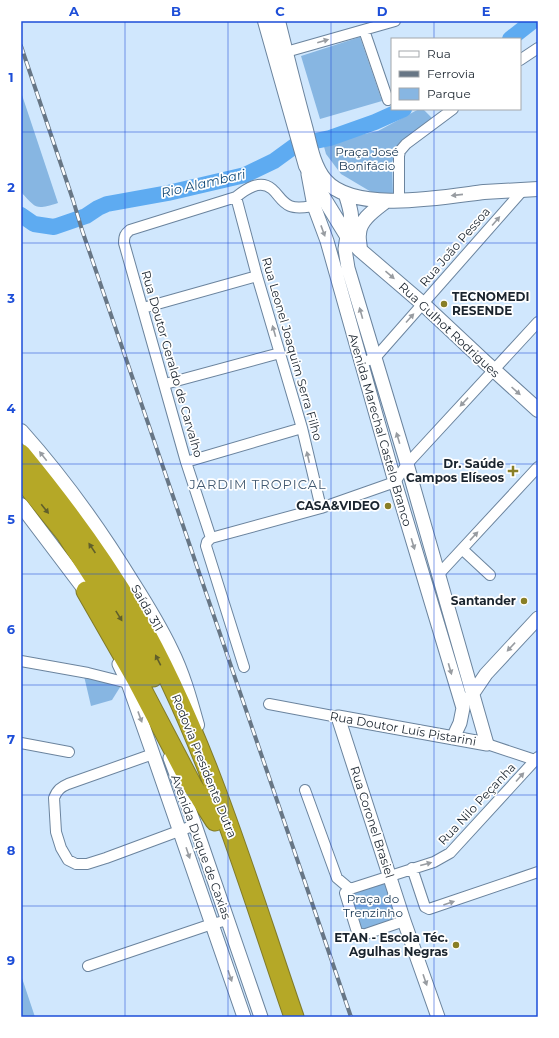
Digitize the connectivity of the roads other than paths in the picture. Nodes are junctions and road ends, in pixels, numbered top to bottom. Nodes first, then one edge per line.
1 (265, 21) edge
2 (278, 21) edge
3 (395, 21) edge
4 (364, 30) junction
5 (538, 48) edge
6 (286, 52) junction
7 (521, 59) edge
8 (388, 100) dead end
9 (452, 110) edge
10 (297, 118) junction
11 (307, 159) junction
12 (538, 189) edge
13 (523, 190) junction
14 (346, 195) junction
15 (236, 197) junction
16 (393, 201) junction
17 (314, 206) junction
18 (347, 236) junction
19 (360, 250) junction
20 (257, 276) junction
21 (423, 304) junction
22 (143, 308) junction
23 (538, 322) edge
24 (280, 353) junction
25 (375, 358) junction
26 (361, 362) junction
27 (493, 370) junction
28 (165, 384) junction
29 (538, 410) edge
30 (302, 428) junction
31 (21, 431) edge
32 (21, 454) edge
33 (186, 462) junction
34 (407, 464) junction
35 (538, 467) edge
36 (21, 478) edge
37 (394, 482) junction
38 (21, 505) edge
39 (321, 508) junction
40 (208, 542) junction
41 (462, 549) junction
42 (438, 575) junction
43 (490, 575) dead end
44 (86, 591) junction
45 (538, 618) edge
46 (21, 661) edge
47 (244, 667) dead end
48 (128, 684) junction
49 (472, 694) junction
50 (269, 704) dead end
51 (463, 708) junction
52 (338, 717) junction
53 (453, 738) junction
54 (21, 744) edge
55 (487, 744) junction
56 (69, 752) dead end
57 (153, 754) junction
58 (537, 760) edge
59 (305, 790) dead end
60 (219, 816) junction
61 (195, 825) junction
62 (180, 830) junction
63 (412, 868) junction
64 (538, 872) edge
65 (389, 875) junction
66 (350, 889) junction
67 (228, 920) junction
68 (404, 921) junction
69 (212, 924) junction
70 (88, 966) dead end
71 (244, 1017) edge
72 (261, 1017) edge
73 (282, 1017) edge
74 (294, 1017) edge
75 (438, 1017) edge

1 - 10 main road
2 - 6 main road
3 - 4 street
6 -> 4 street
4 - 8 street
5 - 7 street
6 - 10 main road
9 - 16 street
10 - 11 main road, Avenida Marechal Castelo Branco
11 - 14 main road, Avenida Marechal Castelo Branco
11 - 17 street, Avenida Marechal Castelo Branco
11 - 18 main road, Rua Gulhot Rodrigues
12 - 13 main road
13 -> 16 main road
21 -> 13 street, Rua João Pessoa
14 - 16 main road
14 - 18 main road
15 - 17 street
15 - 20 street, Rua Leonel Joaquim Serra Filho
15 - 22 street, Rua Doutor Geraldo de Carvalho
16 - 19 main road
17 -> 26 street, Avenida Marechal Castelo Branco
18 - 19 main road, Rua Gulhot Rodrigues
25 -> 18 street, Avenida Marechal Castelo Branco
19 -> 21 main road, Rua Gulhot Rodrigues
20 - 22 street
24 -> 20 street, Rua Leonel Joaquim Serra Filho
25 -> 21 street, Rua João Pessoa
21 - 27 main road, Rua Gulhot Rodrigues
22 - 28 street, Rua Doutor Geraldo de Carvalho
23 - 27 street
24 - 28 street
24 - 30 street, Rua Leonel Joaquim Serra Filho
25 - 26 street
34 -> 25 street, Avenida Marechal Castelo Branco
26 - 37 street, Avenida Marechal Castelo Branco
27 -> 29 main road, Rua Gulhot Rodrigues
27 -> 34 street
28 - 33 street, Rua Doutor Geraldo de Carvalho
30 - 33 street
39 -> 30 street, Rua Leonel Joaquim Serra Filho
60 -> 31 main road, Saída 311
60 -> 32 highway, Rodovia Presidente Dutra
33 - 40 street, Rua Doutor Geraldo de Carvalho
34 - 37 street
34 - 42 street, Avenida Marechal Castelo Branco
41 -> 35 street
36 -> 60 highway, Rodovia Presidente Dutra
37 - 39 street
37 -> 51 street, Avenida Marechal Castelo Branco
38 - 44 main road
39 - 40 street
40 - 47 street, Rua Doutor Geraldo de Carvalho
41 - 42 street
41 - 43 street
42 - 49 street, Avenida Marechal Castelo Branco
44 - 48 street, Avenida Duque de Caxias
44 - 60 highway
45 -> 49 street
46 - 48 street
48 -> 57 street, Avenida Duque de Caxias
48 - 61 street, Avenida Duque de Caxias
49 - 51 street
49 - 55 street, Avenida Marechal Castelo Branco
50 - 52 street, Rua Doutor Luís Pistarini
51 - 53 street
52 - 53 street, Rua Doutor Luís Pistarini
52 - 65 street, Rua Coronel Brasiel
53 - 55 street, Rua Doutor Luís Pistarini
54 - 56 street
55 - 58 street, Rua Doutor Luís Pistarini
57 - 62 street, Avenida Duque de Caxias
57 - 62 street
63 -> 58 street, Rua Nilo Peçanha
59 - 66 street
60 - 73 highway, Rodovia Presidente Dutra
60 - 74 highway, Rodovia Presidente Dutra
61 - 62 street
61 - 67 street, Avenida Duque de Caxias
62 -> 69 street, Avenida Duque de Caxias
63 -> 64 street
63 - 65 street, Rua Nilo Peçanha
65 - 66 street, Rua Nilo Peçanha
65 - 68 street, Rua Coronel Brasiel
66 - 68 street
67 - 69 street
67 - 72 street, Avenida Duque de Caxias
68 -> 75 street, Rua Coronel Brasiel
69 - 70 street
69 -> 71 street, Avenida Duque de Caxias

